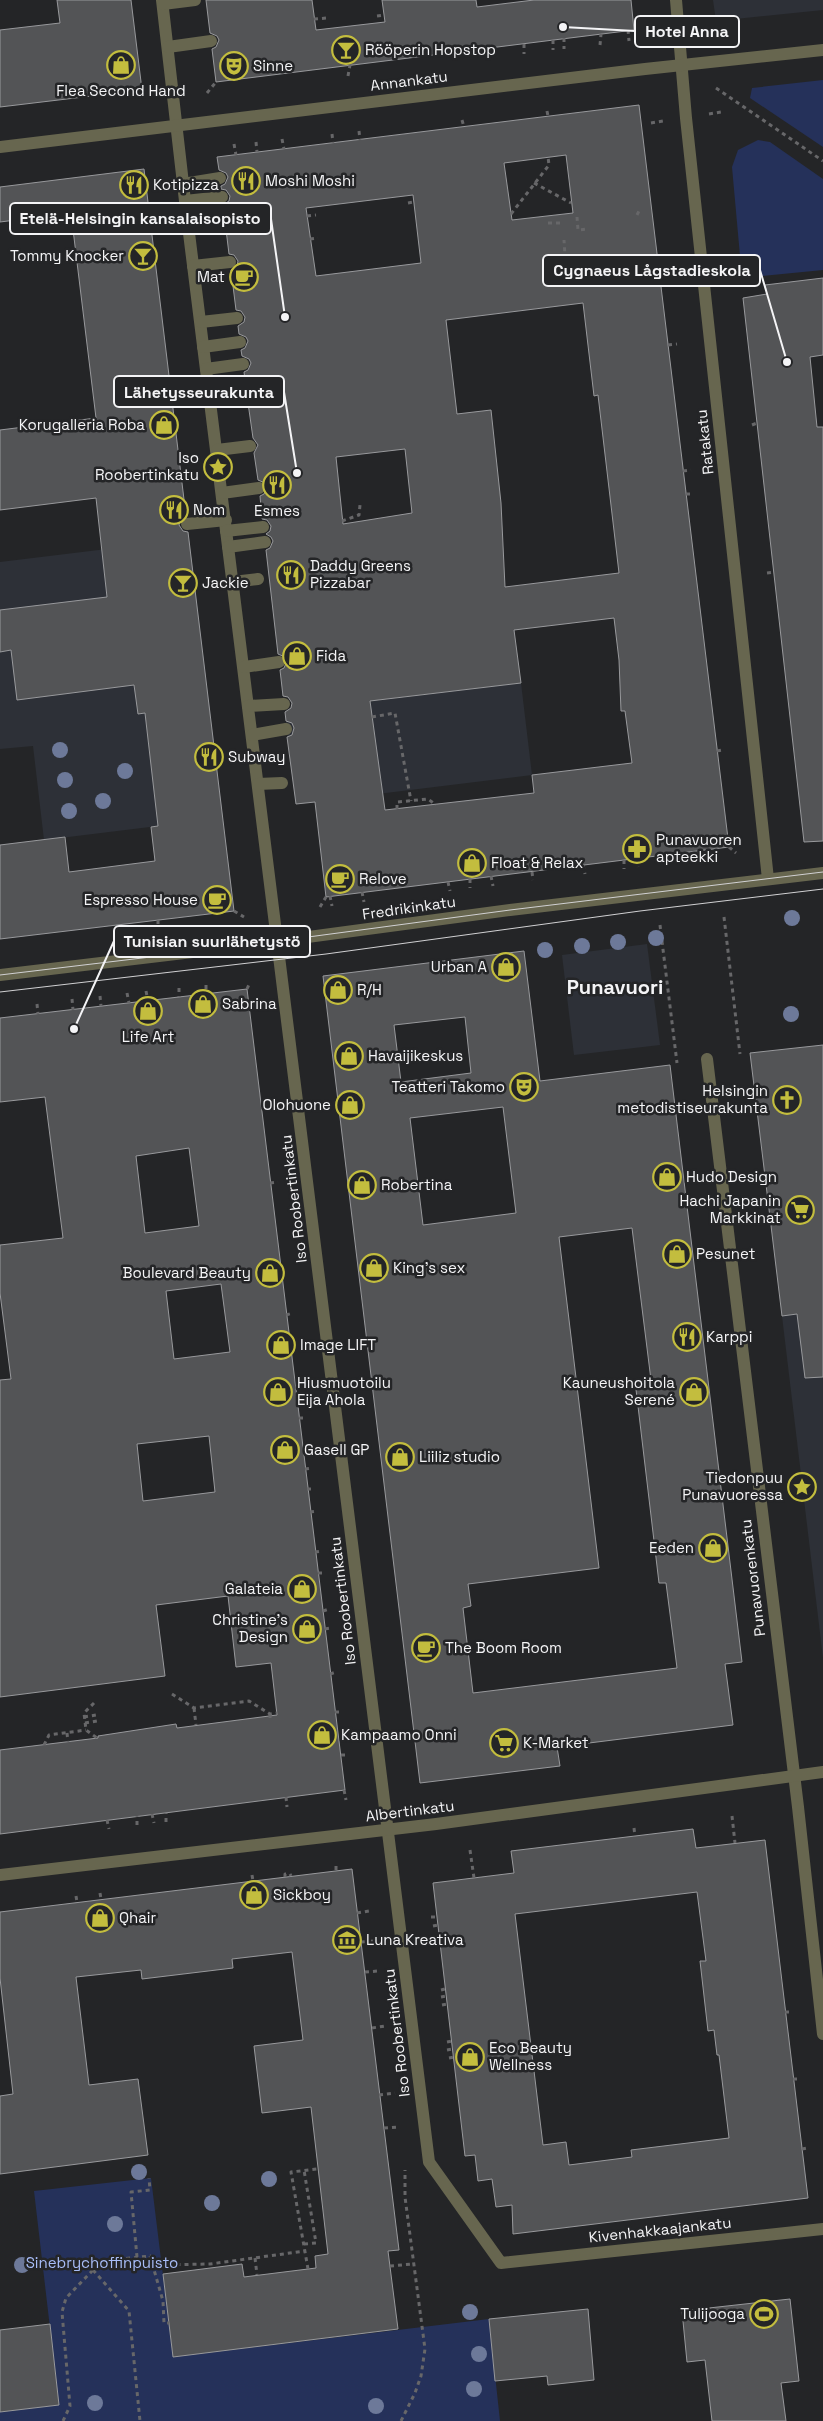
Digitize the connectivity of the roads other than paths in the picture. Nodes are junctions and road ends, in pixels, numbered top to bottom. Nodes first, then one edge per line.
1 (195, 0) edge
2 (676, 0) edge
3 (163, 2) edge
4 (211, 41) dead end
5 (168, 47) junction
6 (823, 50) edge
7 (682, 65) junction
8 (176, 125) junction
9 (0, 147) edge
10 (220, 178) dead end
11 (183, 184) junction
12 (222, 197) dead end
13 (185, 201) junction
14 (230, 265) dead end
15 (194, 270) junction
16 (238, 318) dead end
17 (201, 322) junction
18 (240, 342) dead end
19 (204, 347) junction
20 (243, 364) dead end
21 (206, 369) junction
22 (246, 388) dead end
23 (209, 392) junction
24 (250, 446) dead end
25 (216, 450) junction
26 (259, 488) dead end
27 (222, 493) junction
28 (187, 524) dead end
29 (227, 534) junction
30 (264, 534) dead end
31 (258, 580) dead end
32 (233, 582) junction
33 (279, 662) dead end
34 (244, 667) junction
35 (284, 704) dead end
36 (248, 706) junction
37 (286, 729) dead end
38 (252, 735) junction
39 (282, 783) dead end
40 (258, 784) junction
41 (823, 872) edge
42 (768, 879) junction
43 (278, 941) junction
44 (0, 975) edge
45 (707, 1059) dead end
46 (823, 1772) edge
47 (794, 1777) junction
48 (388, 1830) junction
49 (0, 1875) edge
50 (823, 2034) edge
51 (823, 2229) edge
52 (501, 2263) joint

1 - 3 street
2 - 7 street, Ratakatu
3 - 5 street
4 - 5 street
5 - 8 street
6 - 7 street, Annankatu
7 - 8 street, Annankatu
7 - 42 street, Ratakatu
8 - 9 street, Annankatu
8 - 11 street, Iso Roobertinkatu
10 - 11 street
11 - 13 street, Iso Roobertinkatu
12 - 13 street
13 - 15 street, Iso Roobertinkatu
14 - 15 street
15 - 17 street, Iso Roobertinkatu
16 - 17 street
17 - 19 street, Iso Roobertinkatu
18 - 19 street
19 - 21 street, Iso Roobertinkatu
20 - 21 street
21 - 23 street, Iso Roobertinkatu
22 - 23 street
23 - 25 street, Iso Roobertinkatu
24 - 25 street
25 - 27 street, Iso Roobertinkatu
26 - 27 street
27 - 29 street, Iso Roobertinkatu
28 - 29 street
29 - 30 street
29 - 32 street, Iso Roobertinkatu
31 - 32 street
32 - 34 street, Iso Roobertinkatu
33 - 34 street
34 - 36 street, Iso Roobertinkatu
35 - 36 street
36 - 38 street, Iso Roobertinkatu
37 - 38 street
38 - 40 street, Iso Roobertinkatu
39 - 40 street
40 - 43 street, Iso Roobertinkatu
41 - 42 street, Fredrikinkatu
42 - 43 street, Fredrikinkatu
43 - 44 street, Fredrikinkatu
43 - 48 street, Iso Roobertinkatu
45 - 47 street, Punavuorenkatu
46 - 47 street, Albertinkatu
47 - 48 street, Albertinkatu
47 - 50 street, Punavuorenkatu
48 - 49 street, Albertinkatu
48 - 52 street, Iso Roobertinkatu
51 - 52 street, Kivenhakkaajankatu

